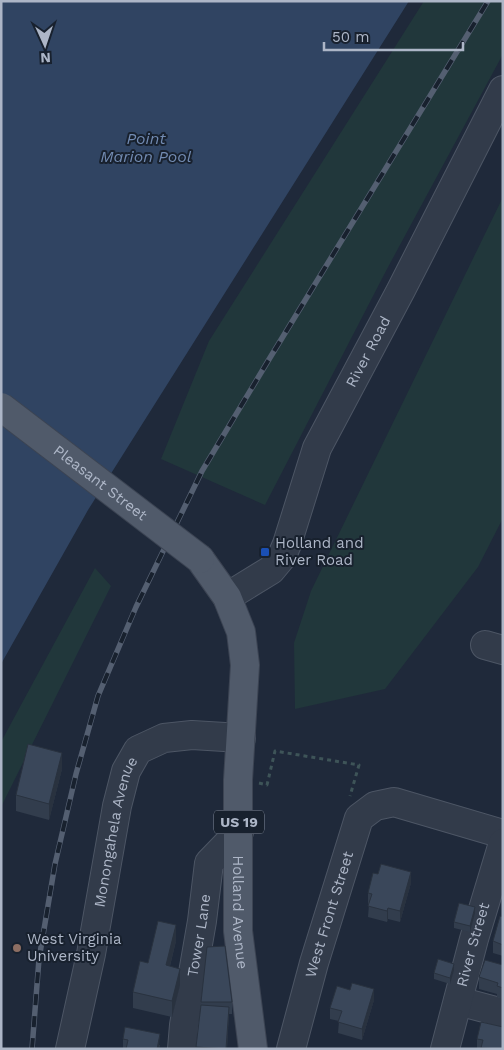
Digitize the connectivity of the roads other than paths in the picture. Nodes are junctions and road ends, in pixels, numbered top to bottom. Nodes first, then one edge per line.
1 (503, 90) edge
2 (1, 407) edge
3 (227, 597) junction
4 (241, 738) junction
5 (239, 832) junction
6 (503, 834) edge
7 (503, 843) edge
8 (458, 1002) junction
9 (503, 1013) edge
10 (70, 1049) edge
11 (182, 1049) edge
12 (253, 1049) edge
13 (290, 1049) edge
14 (446, 1049) edge

1 - 3 street, River Road
2 - 3 main road, Pleasant Street / US 19, bridge
3 - 4 main road, Holland Avenue / US 19
4 - 5 main road, Holland Avenue / US 19
4 - 10 street, Monongahela Avenue
5 - 11 street, Tower Lane
5 - 12 main road, Holland Avenue / US 19
6 - 13 street, West Front Street
7 - 8 street, River Street
8 - 9 street
8 - 14 street, River Street

